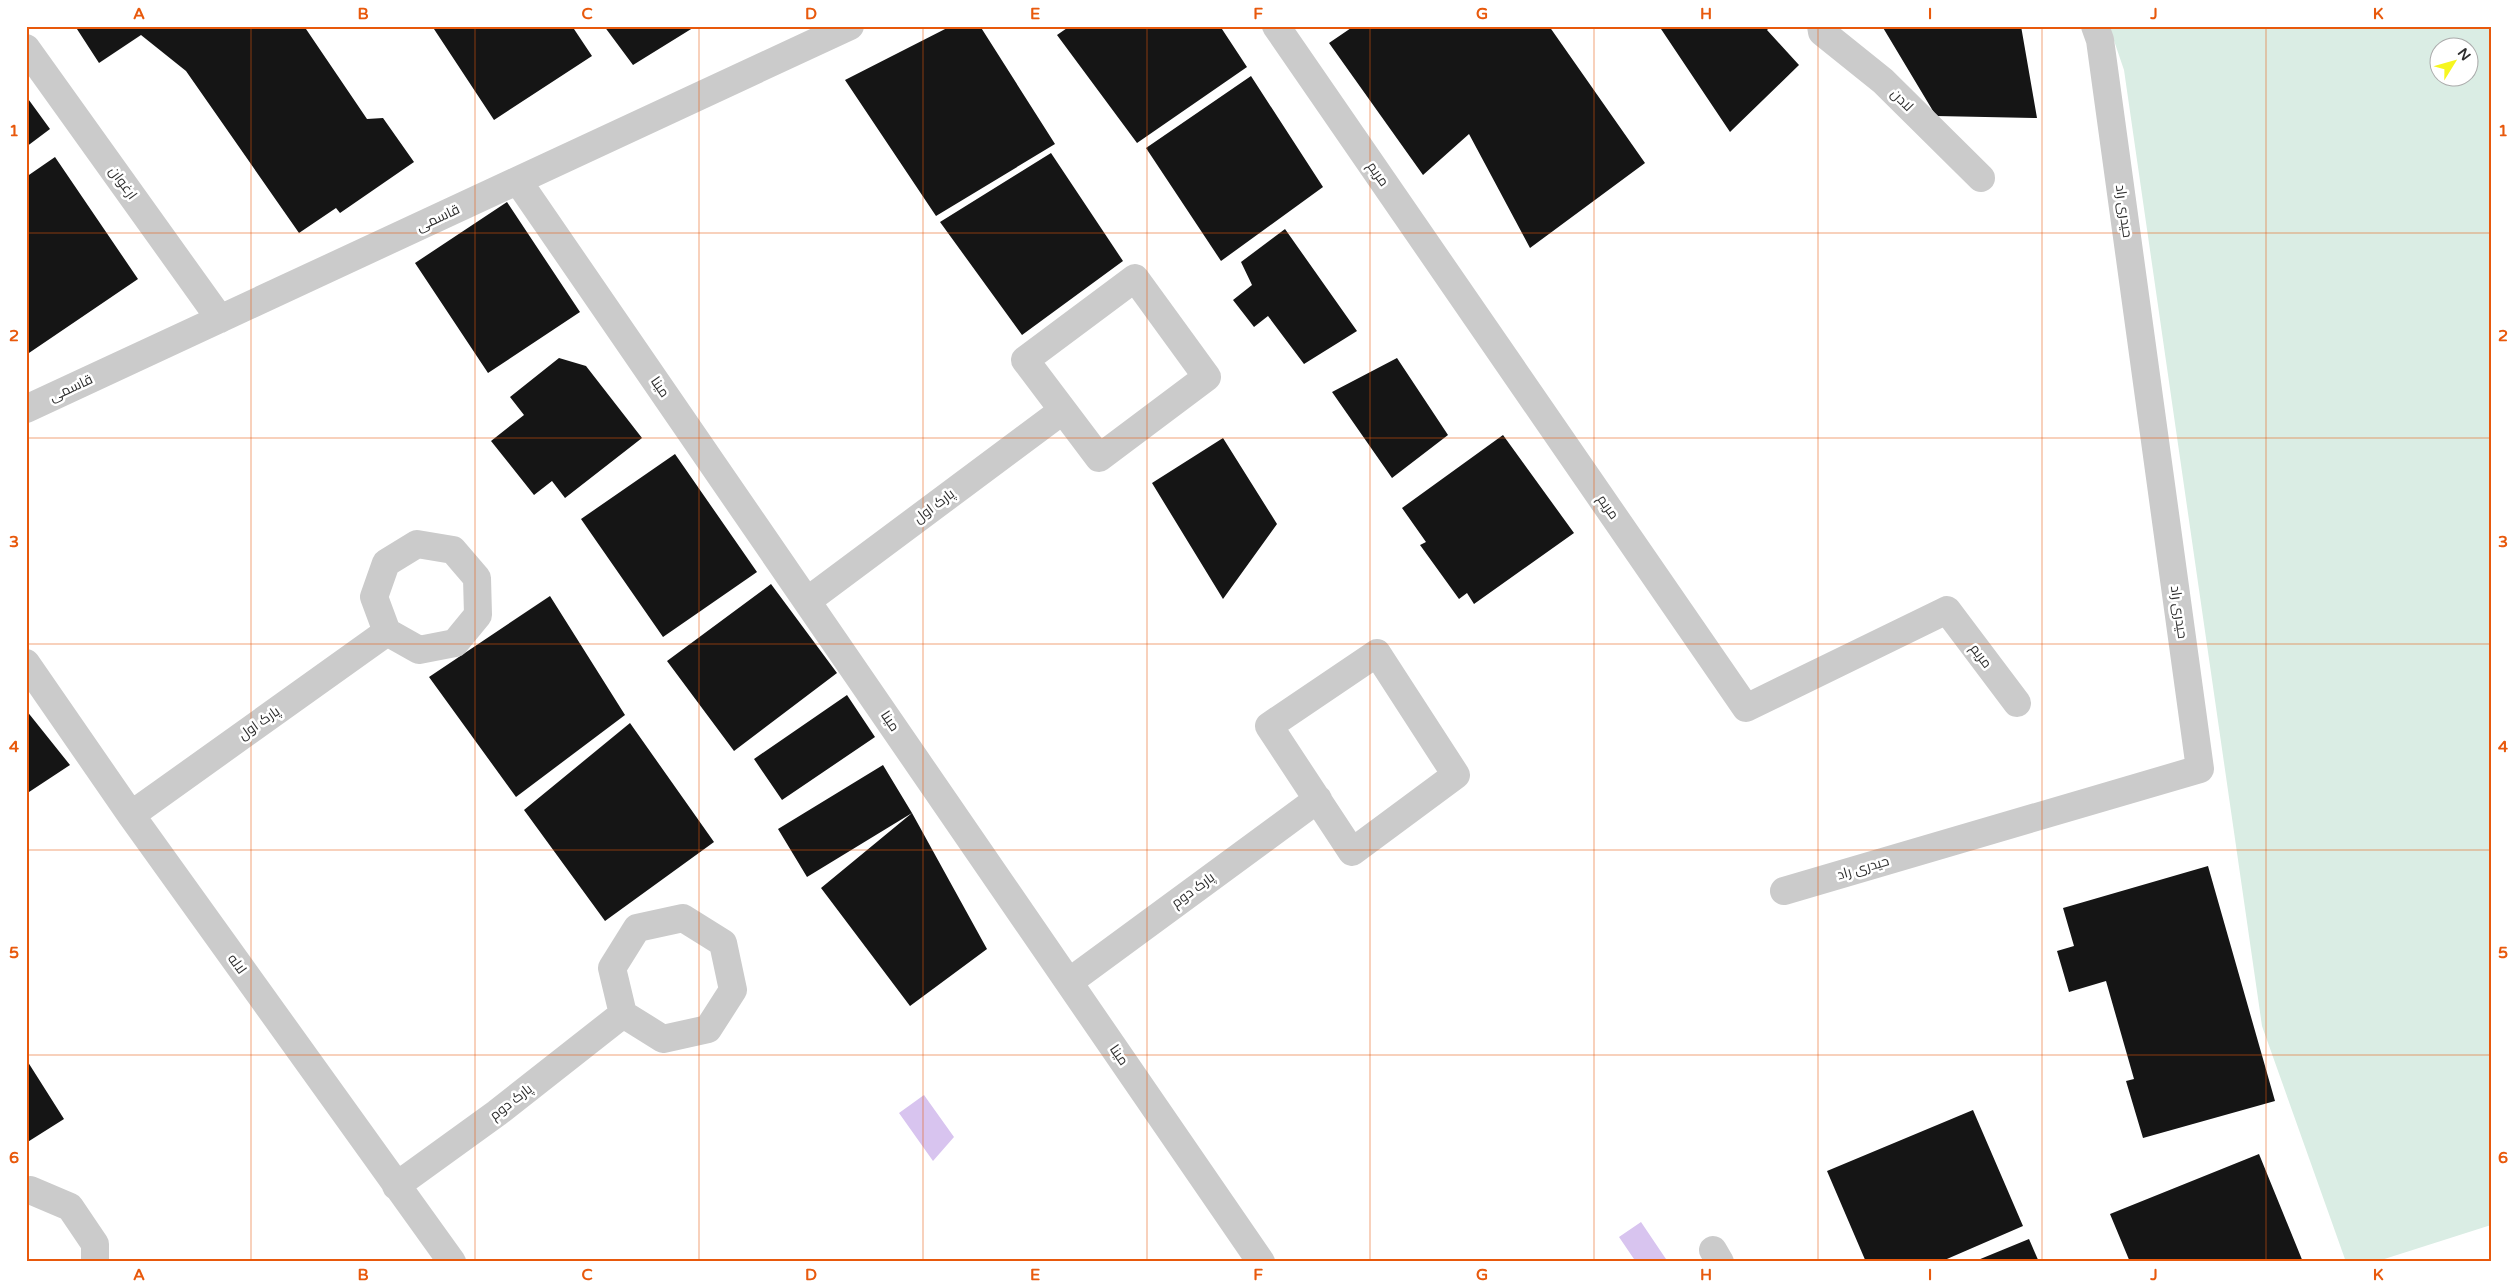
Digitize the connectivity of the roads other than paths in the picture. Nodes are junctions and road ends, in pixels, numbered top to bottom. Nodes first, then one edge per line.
1 (849, 26) edge
2 (1276, 26) edge
3 (1821, 26) edge
4 (2095, 26) edge
5 (26, 48) edge
6 (1981, 178) dead end
7 (518, 181) junction
8 (220, 319) junction
9 (26, 409) edge
10 (1062, 411) junction
11 (807, 601) junction
12 (387, 632) dead end
13 (26, 663) edge
14 (2017, 703) dead end
15 (1318, 799) junction
16 (131, 815) junction
17 (1784, 891) dead end
18 (1069, 982) junction
19 (622, 1014) junction
20 (396, 1186) junction
21 (26, 1191) edge
22 (96, 1262) edge
23 (452, 1262) edge
24 (1261, 1262) edge

1 - 7 street, قاسمی
2 - 14 street, مریم
3 - 6 street, لادن
4 - 17 street, حیدری راد
5 - 8 street, ارغوان
7 - 8 street, قاسمی
7 - 11 street, مینا
8 - 9 street, قاسمی
10 - 10 street
10 - 11 street, پارک اول
11 - 18 street, مینا
12 - 16 street, پارک اول
13 - 16 street, لاله
15 - 15 street
15 - 18 street, پارک دوم
16 - 20 street, لاله
18 - 24 street, مینا
19 - 19 street
19 - 20 street, پارک دوم
20 - 23 street, لاله
21 - 22 street

